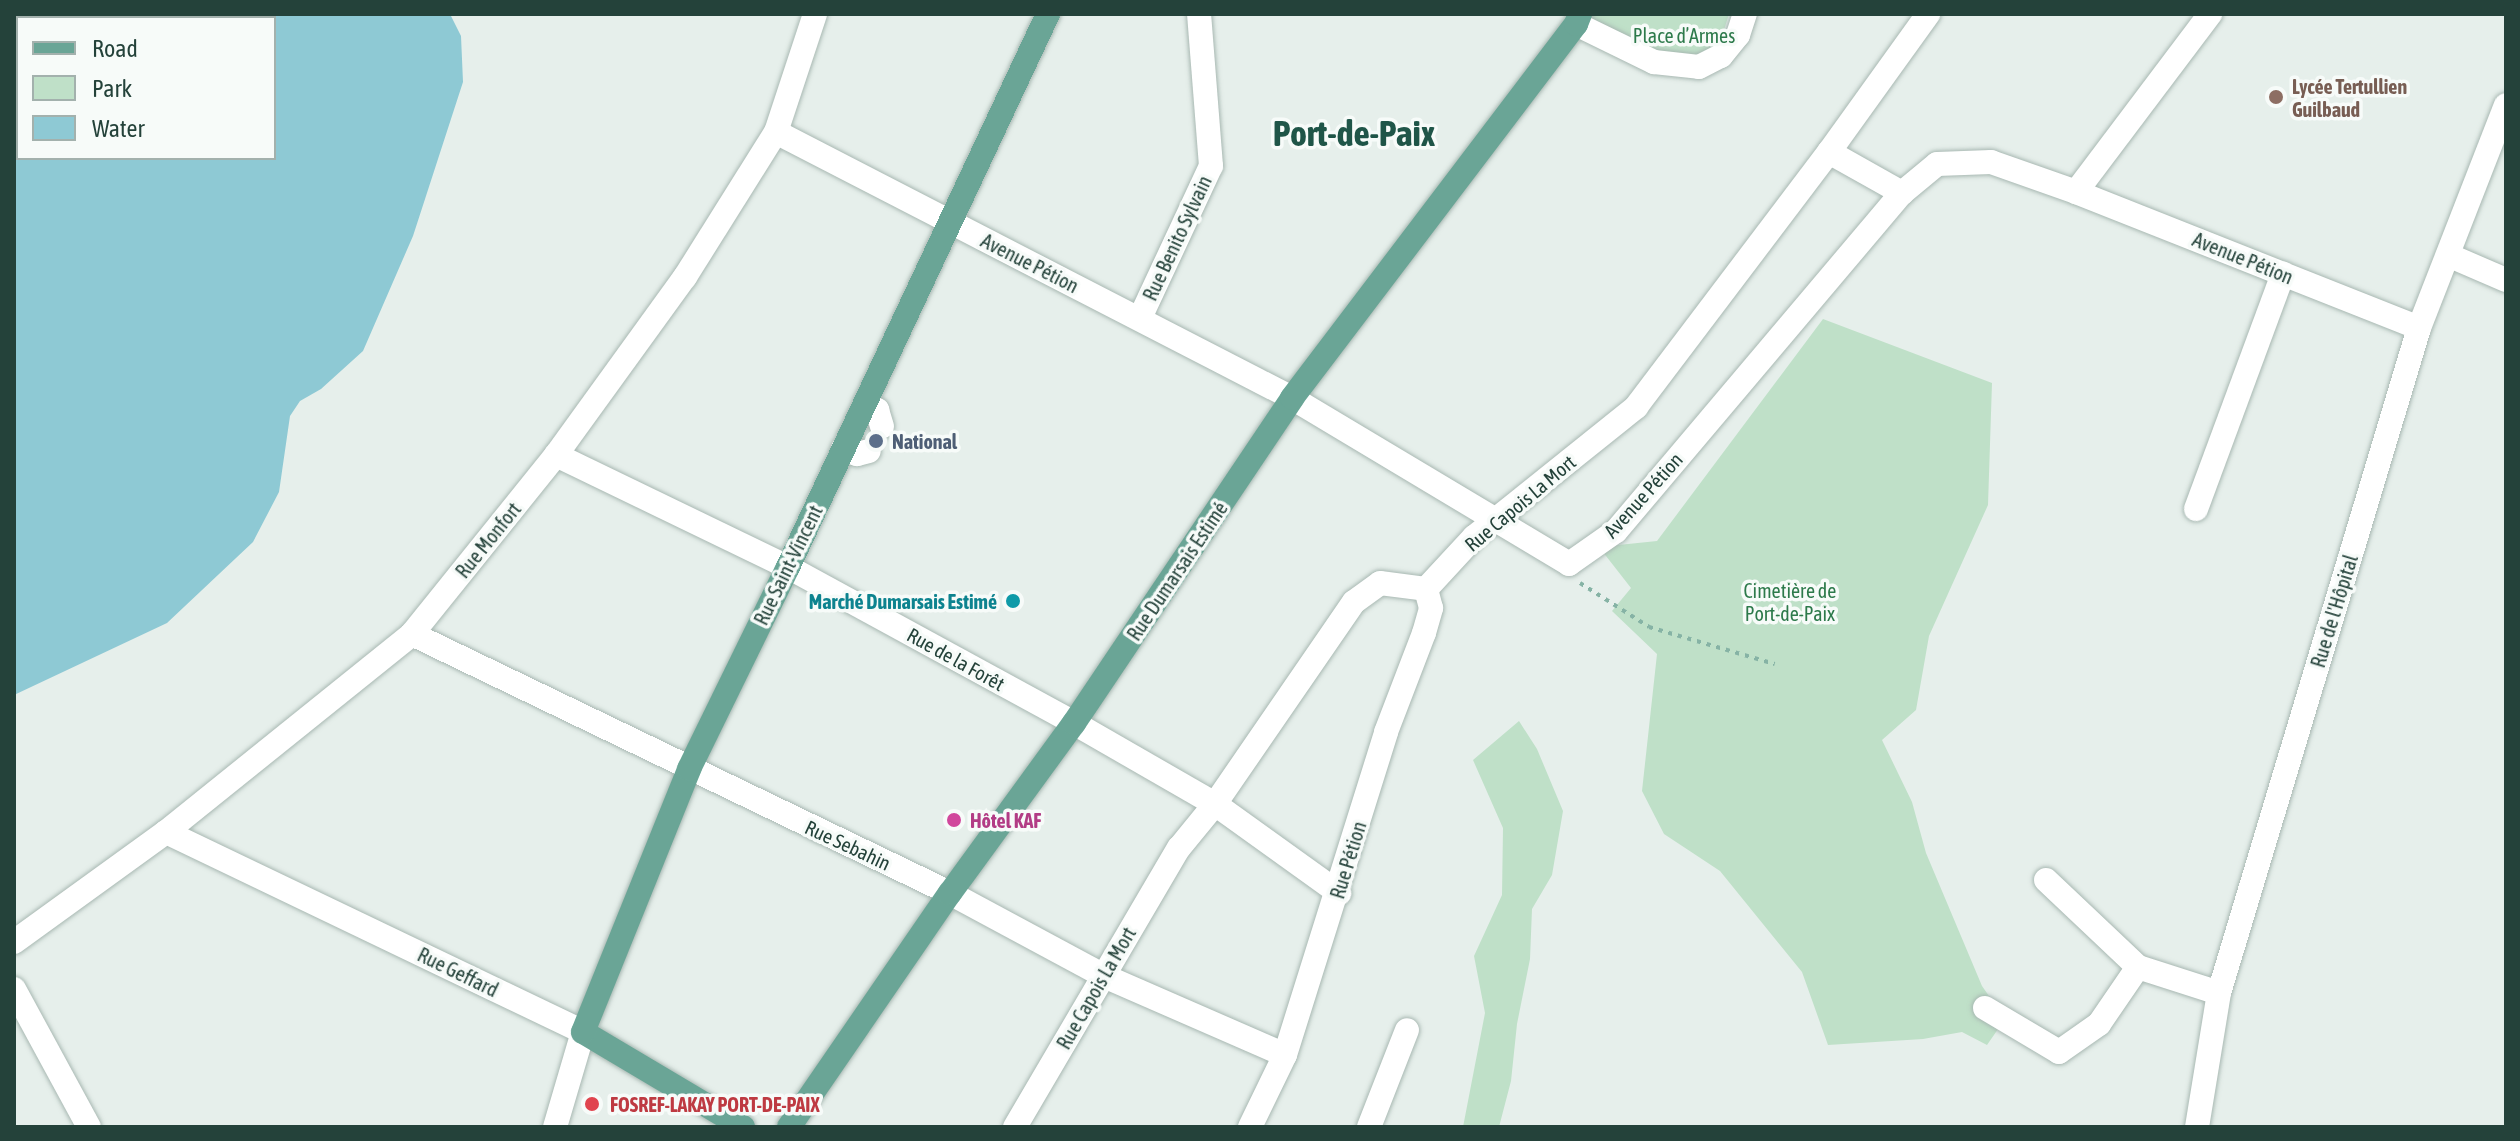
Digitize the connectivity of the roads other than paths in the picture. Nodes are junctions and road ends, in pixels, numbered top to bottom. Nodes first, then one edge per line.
1 (815, 14) edge
2 (1048, 14) edge
3 (1199, 14) edge
4 (1745, 14) edge
5 (1928, 14) edge
6 (2210, 14) edge
7 (1578, 19) edge
8 (2504, 115) edge
9 (776, 132) junction
10 (1829, 152) junction
11 (2076, 192) junction
12 (1902, 193) junction
13 (949, 221) junction
14 (2448, 255) junction
15 (2283, 274) junction
16 (2506, 280) edge
17 (1140, 318) junction
18 (2419, 328) junction
19 (1292, 398) junction
20 (864, 406) junction
21 (882, 426) dead end
22 (843, 449) junction
23 (869, 451) dead end
24 (556, 455) junction
25 (2196, 509) dead end
26 (1496, 521) junction
27 (788, 567) junction
28 (1426, 589) junction
29 (412, 634) junction
30 (1074, 723) junction
31 (689, 769) junction
32 (1215, 804) junction
33 (166, 832) junction
34 (2046, 880) dead end
35 (950, 893) junction
36 (1339, 893) junction
37 (14, 942) edge
38 (2138, 967) junction
39 (1104, 976) junction
40 (14, 989) edge
41 (2219, 993) junction
42 (1985, 1008) dead end
43 (1407, 1030) dead end
44 (583, 1032) junction
45 (1285, 1055) junction
46 (89, 1127) edge
47 (555, 1127) edge
48 (743, 1127) edge
49 (789, 1127) edge
50 (1015, 1127) edge
51 (1250, 1127) edge
52 (1369, 1127) edge
53 (2197, 1127) edge

1 - 9 street, Rue Monfort
2 - 13 main road, Rue Saint-Vincent
3 - 17 street, Rue Benito Sylvain
4 - 7 street
5 - 10 street, Rue Capois La Mort
6 - 11 street
7 - 19 main road, Rue Dumarsais Estimé
8 - 14 street, Rue de l'Hôpital
9 - 13 street, Avenue Pétion
9 - 24 street, Rue Monfort
10 - 12 street
10 - 26 street, Rue Capois La Mort
11 - 12 street, Avenue Pétion
11 - 15 street, Avenue Pétion
12 - 26 street, Avenue Pétion
13 - 17 street, Avenue Pétion
13 - 20 main road, Rue Saint-Vincent
14 - 16 street
14 - 18 street, Rue de l'Hôpital
15 - 18 street, Avenue Pétion
15 - 25 street
17 - 19 street, Avenue Pétion
18 - 41 street, Rue de l'Hôpital
19 - 26 street, Avenue Pétion
19 - 30 main road, Rue Dumarsais Estimé
20 - 21 street
20 - 22 main road, Rue Saint-Vincent
22 - 23 street
22 - 27 main road, Rue Saint-Vincent
24 - 27 street, Rue de la Forêt
24 - 29 street, Rue Monfort
26 - 28 street, Rue Capois La Mort
27 - 30 street, Rue de la Forêt
27 - 31 main road, Rue Saint-Vincent
28 - 32 street, Rue Capois La Mort
28 - 36 street, Rue Pétion
29 - 31 street, Rue Sebahin
29 - 33 street, Rue Monfort
30 - 32 street, Rue de la Forêt
30 - 35 main road, Rue Dumarsais Estimé
31 - 35 street, Rue Sebahin
31 - 44 main road, Rue Saint-Vincent
32 - 36 street, Rue de la Forêt
32 - 39 street, Rue Capois La Mort
33 - 37 street, Rue Monfort
33 - 44 street, Rue Geffard
34 - 38 street
35 - 39 street, Rue Sebahin
35 - 49 main road, Rue Dumarsais Estimé
36 - 45 street, Rue Pétion
38 - 41 street
38 - 42 street
39 - 45 street, Rue Sebahin
39 - 50 street, Rue Capois La Mort
40 - 46 street
41 - 53 street, Rue de l'Hôpital
43 - 52 street
44 - 47 street, Rue Saint-Vincent
44 - 48 main road, Rue Geffard
45 - 51 street, Rue Pétion

